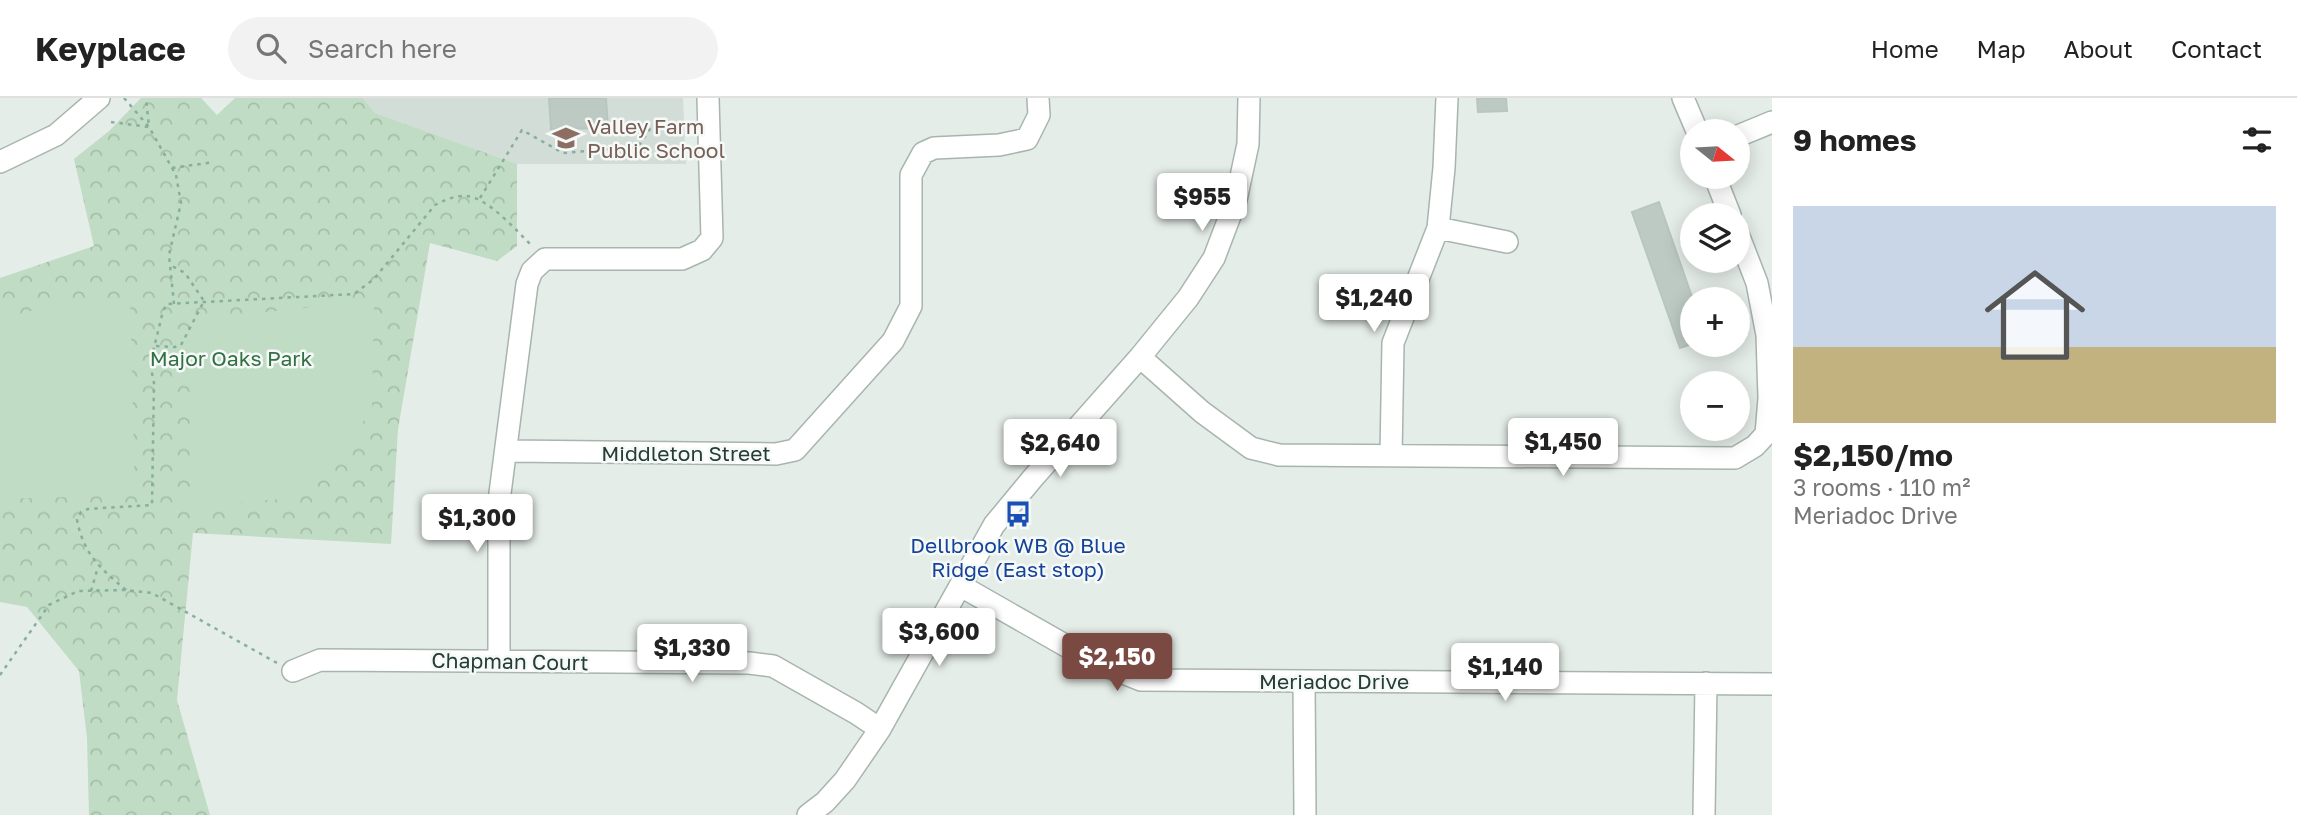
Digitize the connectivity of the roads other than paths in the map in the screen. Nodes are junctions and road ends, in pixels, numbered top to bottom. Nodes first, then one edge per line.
1 (100, 98) edge
2 (708, 98) edge
3 (1038, 98) edge
4 (1249, 98) edge
5 (1447, 98) edge
6 (1683, 98) edge
7 (1692, 119) edge
8 (1772, 122) edge
9 (1750, 131) edge
10 (0, 162) edge
11 (1438, 228) junction
12 (1507, 242) dead end
13 (1750, 265) edge
14 (1140, 357) junction
15 (506, 451) junction
16 (1391, 456) junction
17 (961, 586) junction
18 (499, 661) junction
19 (293, 671) road end
20 (1304, 681) junction
21 (1706, 684) junction
22 (1772, 684) edge
23 (880, 729) junction
24 (808, 815) edge
25 (1305, 815) edge
26 (1703, 815) edge

1 - 10 street
2 - 15 street
3 - 15 street, Middleton Street
4 - 14 street
5 - 11 street
6 - 7 street
8 - 9 street
11 - 12 street
11 - 16 street
13 - 16 street
14 - 16 street
14 - 17 street
15 - 18 street
17 - 20 street, Meriadoc Drive
17 - 23 street
18 - 19 street, Chapman Court
18 - 23 street, Chapman Court
20 - 21 street, Meriadoc Drive
20 - 25 street
21 - 22 street, Meriadoc Drive
21 - 26 street
23 - 24 street

